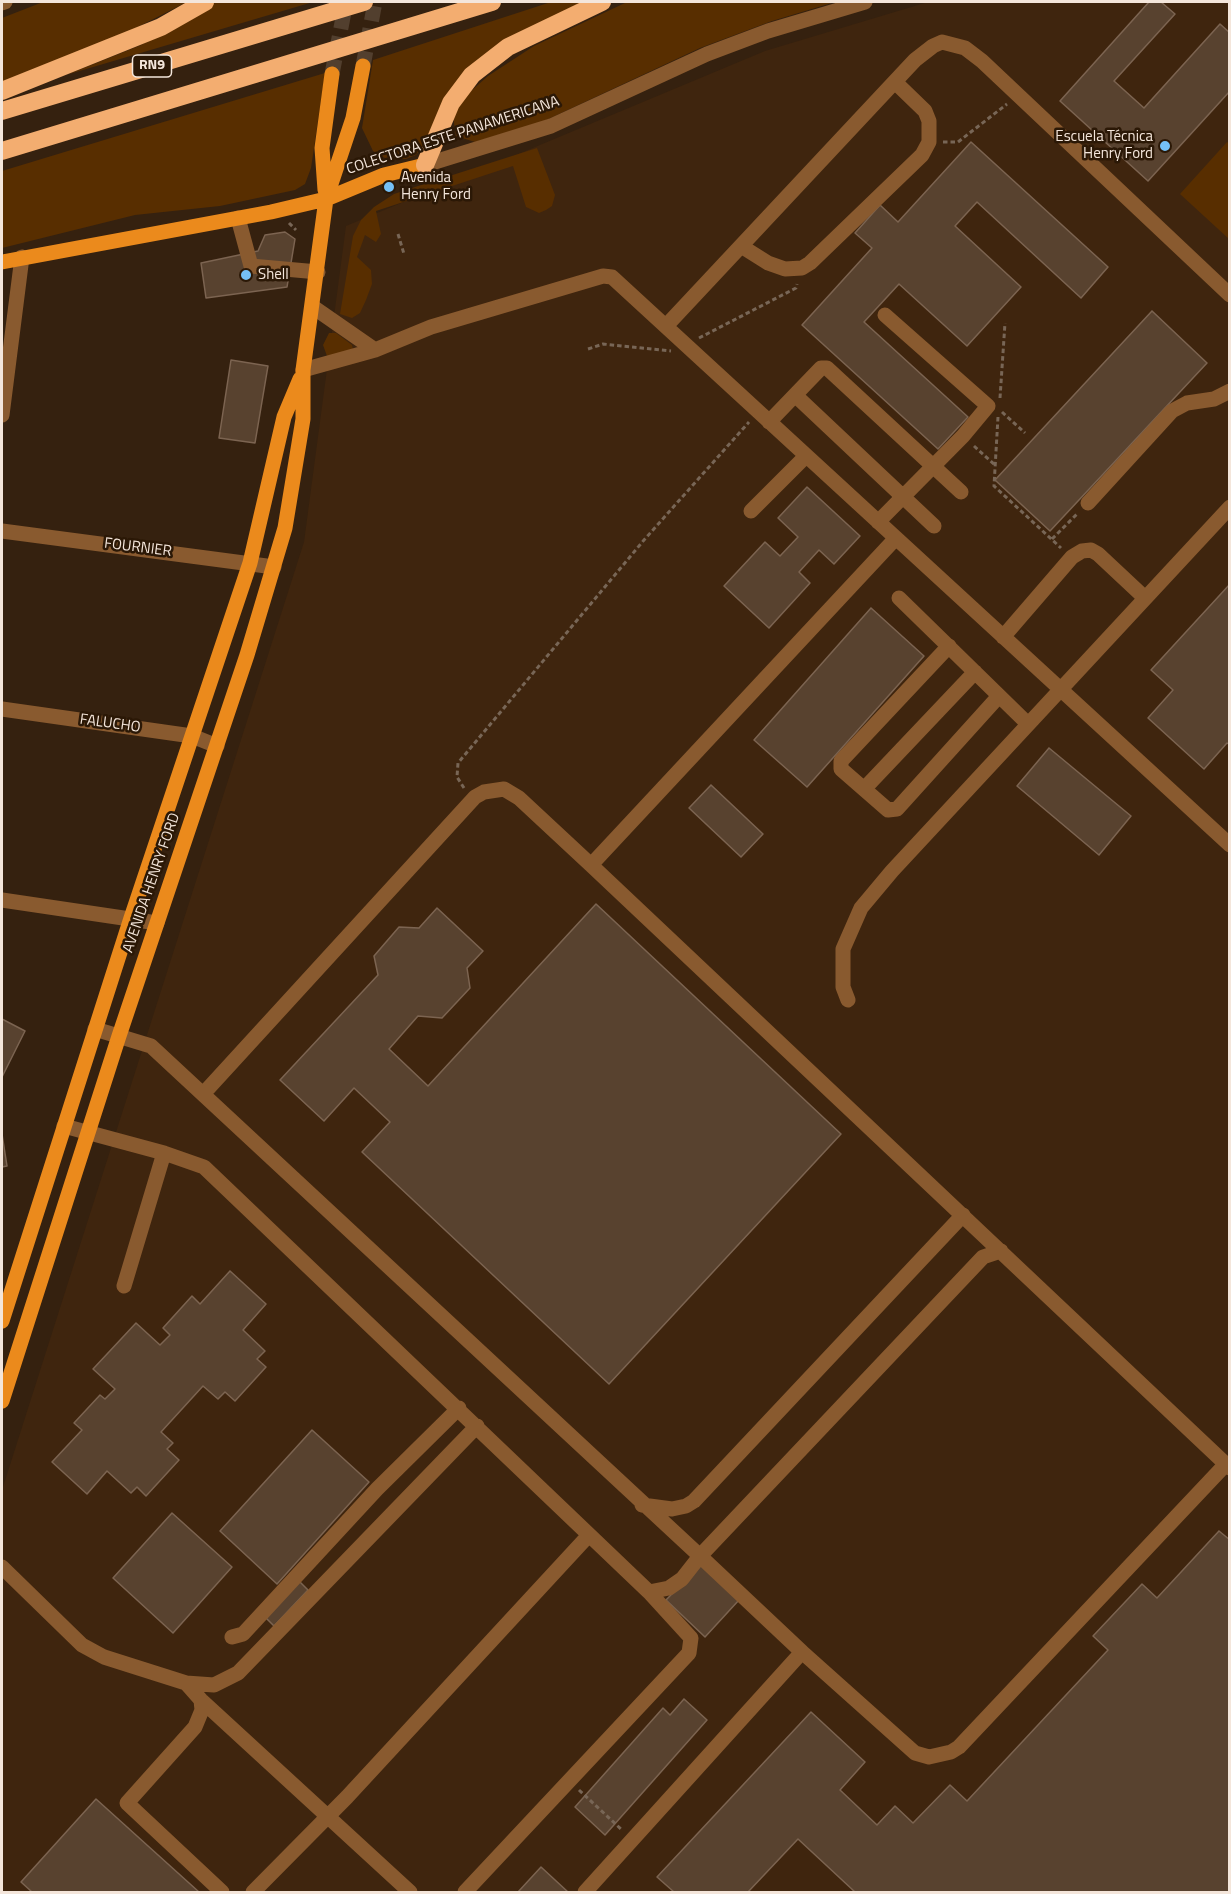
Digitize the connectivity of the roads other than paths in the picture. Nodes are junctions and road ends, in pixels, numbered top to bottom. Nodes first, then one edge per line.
1 (205, 2) edge
2 (364, 2) edge
3 (492, 2) edge
4 (602, 2) edge
5 (866, 2) edge
6 (363, 66) tunnel mouth
7 (332, 74) tunnel mouth
8 (895, 82) junction
9 (2, 91) edge
10 (2, 111) edge
11 (2, 151) edge
12 (425, 165) junction
13 (326, 199) junction
14 (238, 218) junction
15 (741, 246) junction
16 (22, 257) junction
17 (2, 262) edge
18 (318, 272) junction
19 (1230, 295) edge
20 (313, 307) junction
21 (885, 315) dead end
22 (666, 326) junction
23 (375, 350) junction
24 (303, 370) junction
25 (1230, 391) edge
26 (795, 395) junction
27 (2, 415) edge
28 (763, 417) junction
29 (806, 456) junction
30 (934, 465) junction
31 (961, 492) dead end
32 (904, 496) junction
33 (1088, 503) road end
34 (1230, 507) edge
35 (751, 511) dead end
36 (879, 522) junction
37 (934, 526) dead end
38 (2, 531) edge
39 (896, 538) junction
40 (250, 563) junction
41 (274, 567) junction
42 (899, 598) dead end
43 (1145, 598) junction
44 (1003, 637) junction
45 (949, 646) junction
46 (975, 672) junction
47 (1060, 688) junction
48 (999, 696) junction
49 (2, 709) edge
50 (1028, 724) junction
51 (192, 736) junction
52 (217, 746) junction
53 (864, 789) junction
54 (1230, 845) edge
55 (591, 865) junction
56 (2, 900) edge
57 (131, 918) junction
58 (157, 923) junction
59 (848, 1000) dead end
60 (95, 1029) junction
61 (119, 1036) junction
62 (204, 1093) junction
63 (64, 1126) junction
64 (88, 1133) junction
65 (164, 1153) junction
66 (963, 1215) junction
67 (1001, 1251) junction
68 (124, 1286) dead end
69 (2, 1321) edge
70 (2, 1401) edge
71 (459, 1408) junction
72 (477, 1426) junction
73 (1228, 1466) edge
74 (642, 1505) junction
75 (589, 1535) junction
76 (700, 1556) junction
77 (2, 1567) edge
78 (649, 1592) junction
79 (232, 1637) dead end
80 (802, 1652) junction
81 (186, 1683) junction
82 (201, 1700) junction
83 (327, 1815) junction
84 (222, 1893) edge
85 (253, 1893) edge
86 (410, 1893) edge
87 (465, 1893) edge
88 (585, 1893) edge

1 - 9 highway
2 - 10 highway, RN9
3 - 11 highway, RN9
4 - 12 highway
5 - 12 street, COLECTORA ESTE PANAMERICANA
6 - 13 main road, AVENIDA HENRY FORD
7 - 13 main road
8 - 15 street
8 - 15 street
8 - 19 street
12 - 13 main road, COLECTORA ESTE PANAMERICANA
13 - 14 main road, COLECTORA ESTE PANAMERICANA
13 - 18 main road, AVENIDA HENRY FORD
14 - 16 main road, COLECTORA ESTE PANAMERICANA
14 - 18 street
15 - 22 street
16 - 17 main road, COLECTORA ESTE PANAMERICANA
16 - 27 street
18 - 20 main road, AVENIDA HENRY FORD
20 - 23 street
20 - 24 main road, AVENIDA HENRY FORD
21 - 30 street
22 - 23 street
22 - 28 street
23 - 24 street
24 - 40 main road, AVENIDA HENRY FORD
24 - 41 main road, AVENIDA HENRY FORD
25 - 33 street
26 - 28 street
26 - 30 street
26 - 32 street
28 - 29 street
29 - 35 street
29 - 36 street
30 - 31 street
30 - 32 street
32 - 36 street
32 - 37 street
34 - 43 street
36 - 39 street
38 - 40 street, FOURNIER
39 - 44 street
39 - 55 street
40 - 41 street, FOURNIER
40 - 51 main road, AVENIDA HENRY FORD
41 - 52 main road, AVENIDA HENRY FORD
42 - 45 street
43 - 44 street
43 - 47 street
44 - 47 street
45 - 46 street
45 - 53 street
46 - 48 street
46 - 53 street
47 - 50 street
47 - 54 street
48 - 50 street
48 - 53 street
49 - 51 street, FALUCHO
50 - 59 street
51 - 52 street, FALUCHO
51 - 57 main road, AVENIDA HENRY FORD
52 - 58 main road, AVENIDA HENRY FORD
55 - 62 street
55 - 66 street
56 - 57 street
57 - 58 street
57 - 60 main road, AVENIDA HENRY FORD
58 - 61 main road, AVENIDA HENRY FORD
60 - 61 street
60 - 63 main road, AVENIDA HENRY FORD
61 - 62 street
61 - 64 main road, AVENIDA HENRY FORD
62 - 74 street
63 - 64 street
63 - 69 main road, AVENIDA HENRY FORD
64 - 65 street
64 - 70 main road, AVENIDA HENRY FORD
65 - 68 street
65 - 71 street
66 - 67 street
66 - 74 street
67 - 73 street
67 - 76 street
71 - 72 street
71 - 79 street
72 - 75 street
72 - 81 street
73 - 80 street
74 - 76 street
75 - 78 street
75 - 83 street
76 - 78 street
76 - 80 street
77 - 81 street
78 - 87 street
80 - 88 street
81 - 82 street
82 - 83 street
82 - 84 street
83 - 85 street
83 - 86 street

